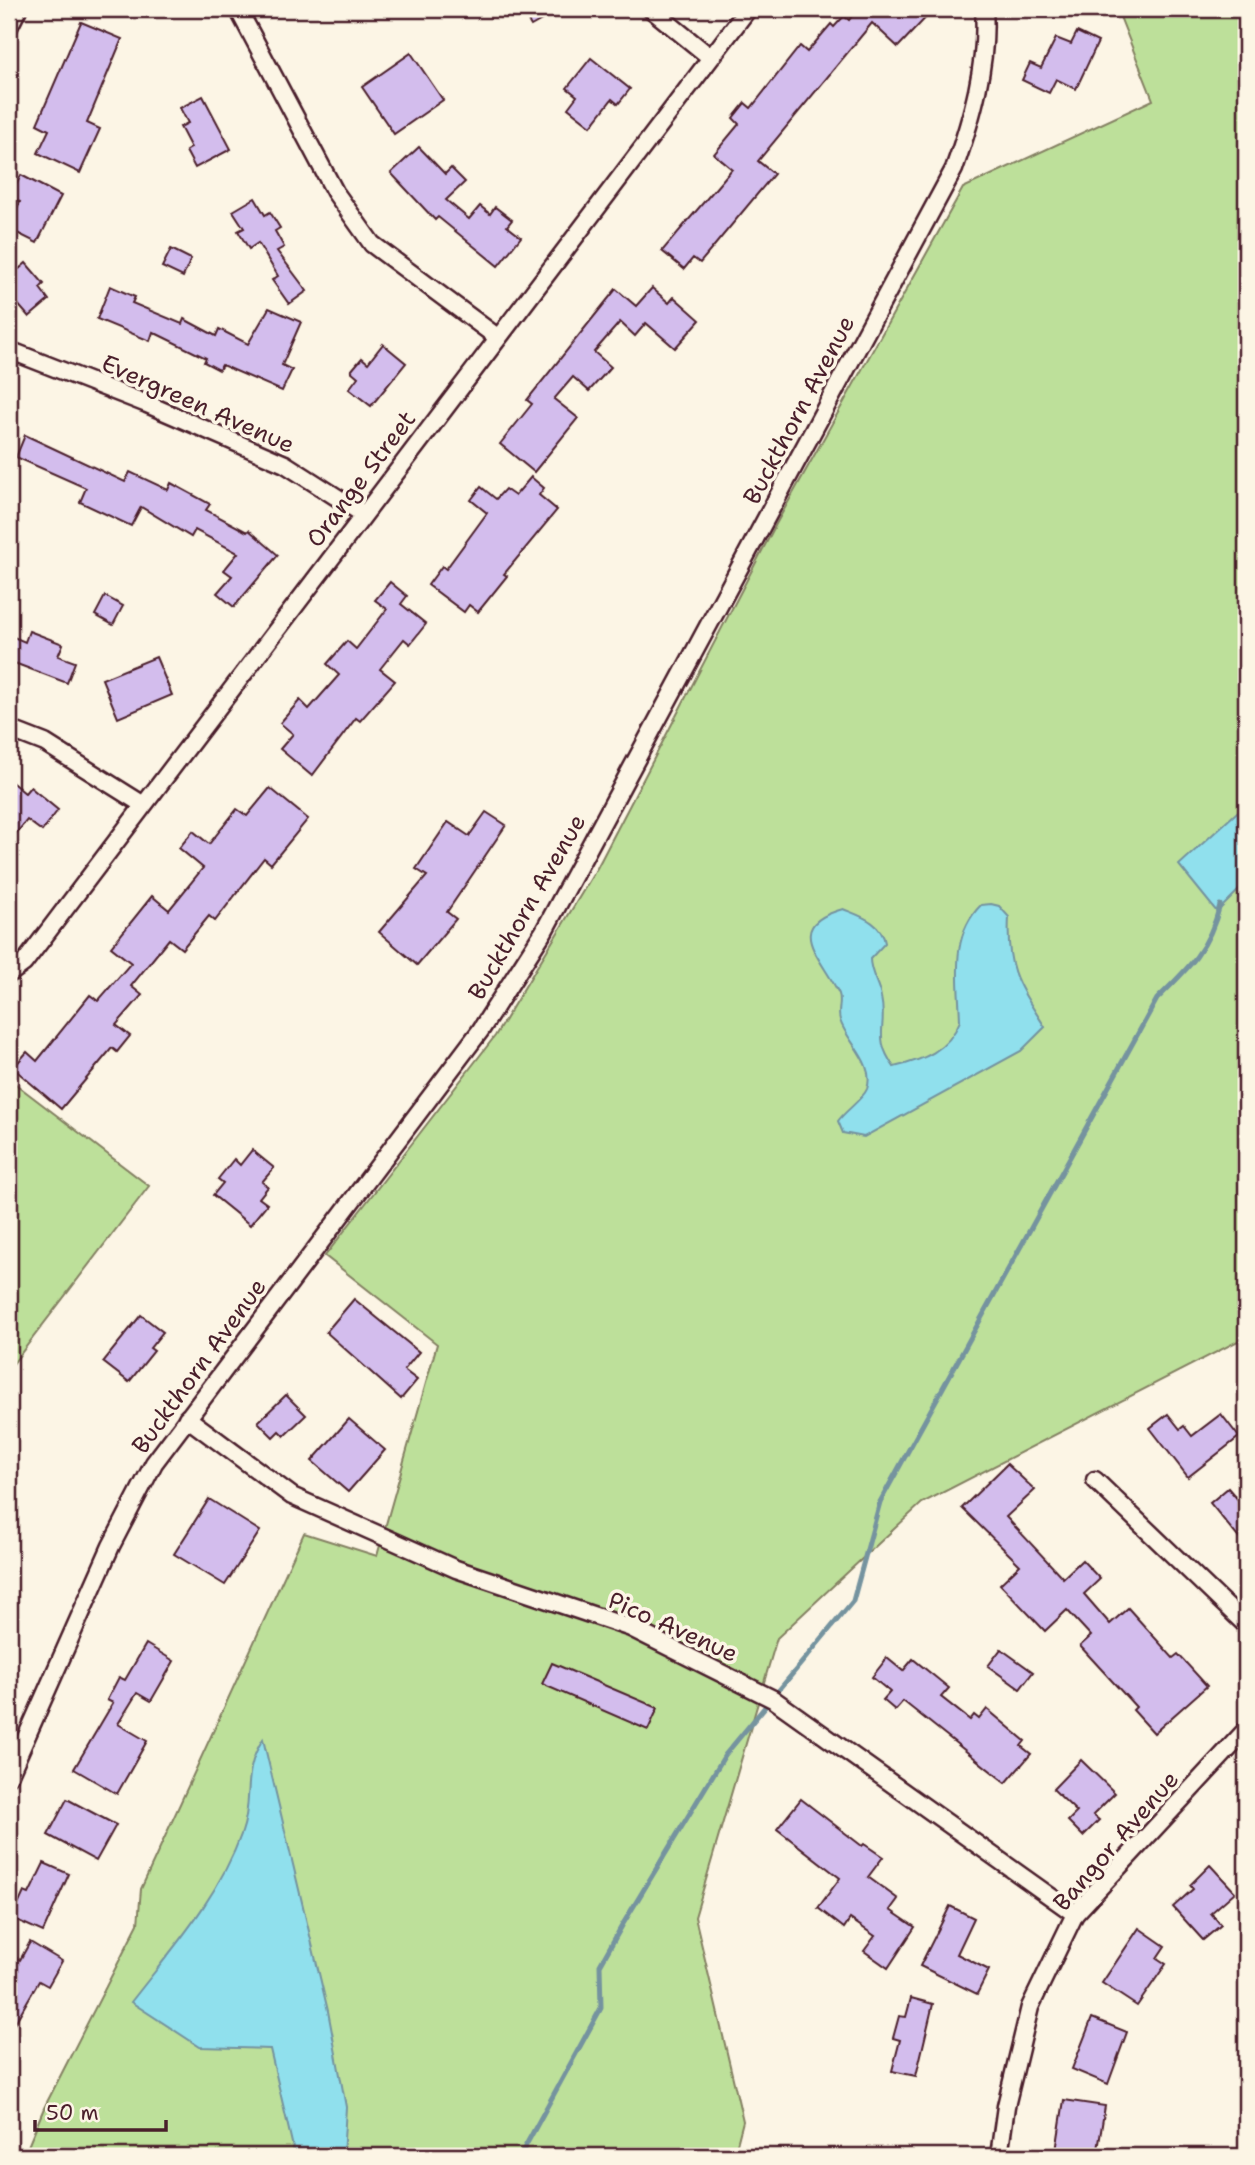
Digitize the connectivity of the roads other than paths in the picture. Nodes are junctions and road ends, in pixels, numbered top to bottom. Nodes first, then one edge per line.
1 (18, 9) edge
2 (238, 9) edge
3 (651, 9) edge
4 (748, 9) edge
5 (984, 9) edge
6 (9, 27) edge
7 (710, 57) junction
8 (497, 337) junction
9 (9, 350) edge
10 (363, 514) junction
11 (9, 729) edge
12 (142, 804) junction
13 (9, 974) edge
14 (187, 1418) junction
15 (1095, 1480) dead end
16 (1246, 1625) edge
17 (1246, 1730) edge
18 (9, 1776) edge
19 (1075, 1914) junction
20 (999, 2156) edge

1 - 6 street
2 - 8 street
3 - 7 street
4 - 7 street, Orange Street
5 - 14 street, Buckthorn Avenue
7 - 8 street, Orange Street
8 - 10 street, Orange Street
9 - 10 street, Evergreen Avenue
10 - 12 street, Orange Street
11 - 12 street
12 - 13 street, Orange Street
14 - 18 street, Buckthorn Avenue
14 - 19 street, Pico Avenue
15 - 16 street
17 - 19 street, Bangor Avenue
19 - 20 street, Bangor Avenue

